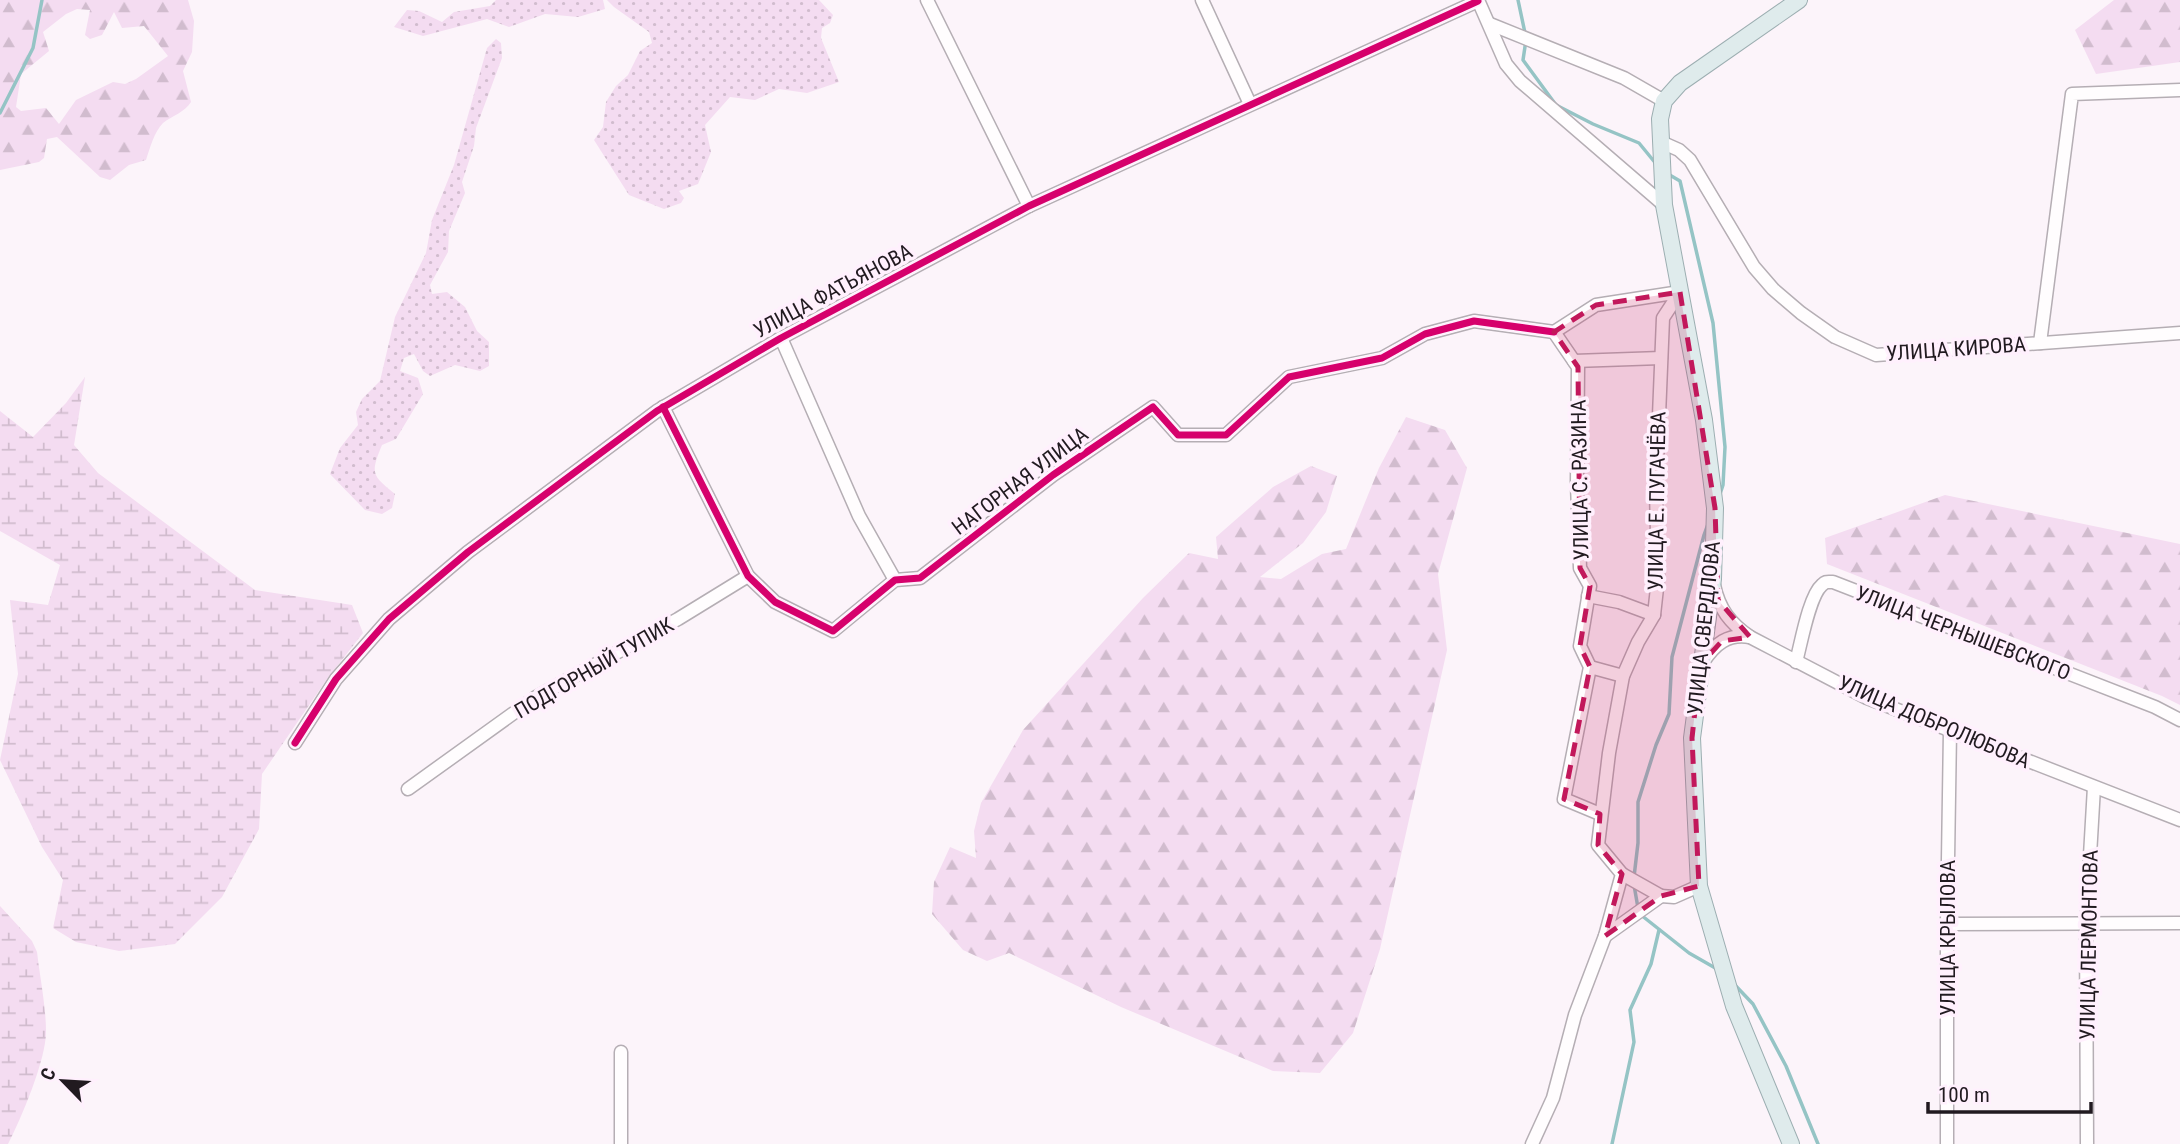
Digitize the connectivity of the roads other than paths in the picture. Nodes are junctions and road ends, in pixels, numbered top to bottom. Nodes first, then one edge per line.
1 (927, 0) edge
2 (1202, 0) edge
3 (1478, 0) edge
4 (1799, 0) edge
5 (1490, 24) junction
6 (2180, 90) edge
7 (1664, 101) junction
8 (1250, 104) junction
9 (1661, 142) junction
10 (1664, 205) junction
11 (1029, 206) junction
12 (1679, 292) junction
13 (1555, 332) junction
14 (2180, 333) edge
15 (781, 338) junction
16 (2040, 343) junction
17 (1661, 358) junction
18 (1574, 361) junction
19 (663, 407) junction
20 (748, 576) junction
21 (1713, 579) junction
22 (895, 580) junction
23 (1588, 596) junction
24 (1654, 615) junction
25 (1750, 637) junction
26 (1796, 662) junction
27 (1700, 665) junction
28 (1590, 667) junction
29 (1623, 676) junction
30 (2180, 720) edge
31 (1950, 731) junction
32 (295, 743) dead end
33 (2094, 787) junction
34 (408, 789) dead end
35 (1600, 814) junction
36 (2180, 820) edge
37 (1622, 874) junction
38 (1699, 886) junction
39 (1661, 896) junction
40 (2180, 923) edge
41 (1947, 924) junction
42 (2086, 924) junction
43 (1605, 936) junction
44 (621, 1052) dead end
45 (621, 1144) edge
46 (1532, 1144) edge
47 (1791, 1144) edge
48 (1947, 1144) edge
49 (2087, 1144) edge

1 - 11 street
2 - 8 street
3 - 5 street
3 - 8 street, УЛИЦА ФАТЬЯНОВА
4 - 7 main road
5 - 7 street
5 - 10 street
6 - 16 street
7 - 9 main road, УЛИЦА СВЕРДЛОВА
8 - 11 street, УЛИЦА ФАТЬЯНОВА
9 - 10 main road, УЛИЦА СВЕРДЛОВА
9 - 16 street, УЛИЦА КИРОВА
10 - 12 main road, УЛИЦА СВЕРДЛОВА
11 - 15 street, УЛИЦА ФАТЬЯНОВА
12 - 13 street
12 - 17 street, УЛИЦА Е. ПУГАЧЁВА
12 - 21 main road, УЛИЦА СВЕРДЛОВА
13 - 18 street, УЛИЦА С. РАЗИНА
13 - 22 street, НАГОРНАЯ УЛИЦА
14 - 16 street, УЛИЦА КИРОВА
15 - 19 street, УЛИЦА ФАТЬЯНОВА
15 - 22 street
17 - 18 street
17 - 24 street, УЛИЦА Е. ПУГАЧЁВА
18 - 23 street, УЛИЦА С. РАЗИНА
19 - 20 street
19 - 32 street, УЛИЦА ФАТЬЯНОВА
20 - 22 street, НАГОРНАЯ УЛИЦА
20 - 34 street, ПОДГОРНЫЙ ТУПИК
21 - 25 street, УЛИЦА ДОБРОЛЮБОВА
21 - 27 main road, УЛИЦА СВЕРДЛОВА
23 - 24 street
23 - 28 street, УЛИЦА С. РАЗИНА
24 - 29 street, УЛИЦА Е. ПУГАЧЁВА
25 - 26 street, УЛИЦА ДОБРОЛЮБОВА
25 - 27 street
26 - 30 street, УЛИЦА ЧЕРНЫШЕВСКОГО
26 - 31 street, УЛИЦА ДОБРОЛЮБОВА
27 - 38 main road, УЛИЦА СВЕРДЛОВА
28 - 29 street
28 - 35 street, УЛИЦА С. РАЗИНА
29 - 35 street, УЛИЦА Е. ПУГАЧЁВА
31 - 33 street, УЛИЦА ДОБРОЛЮБОВА
31 - 41 street, УЛИЦА КРЫЛОВА
33 - 36 street, УЛИЦА ДОБРОЛЮБОВА
33 - 42 street, УЛИЦА ЛЕРМОНТОВА
35 - 37 street, УЛИЦА Е. ПУГАЧЁВА
37 - 39 street
37 - 43 street
38 - 39 street
38 - 47 main road, УЛИЦА СВЕРДЛОВА
39 - 43 street
40 - 42 street
41 - 42 street
41 - 48 street, УЛИЦА КРЫЛОВА
42 - 49 street, УЛИЦА ЛЕРМОНТОВА
43 - 46 street
44 - 45 street

